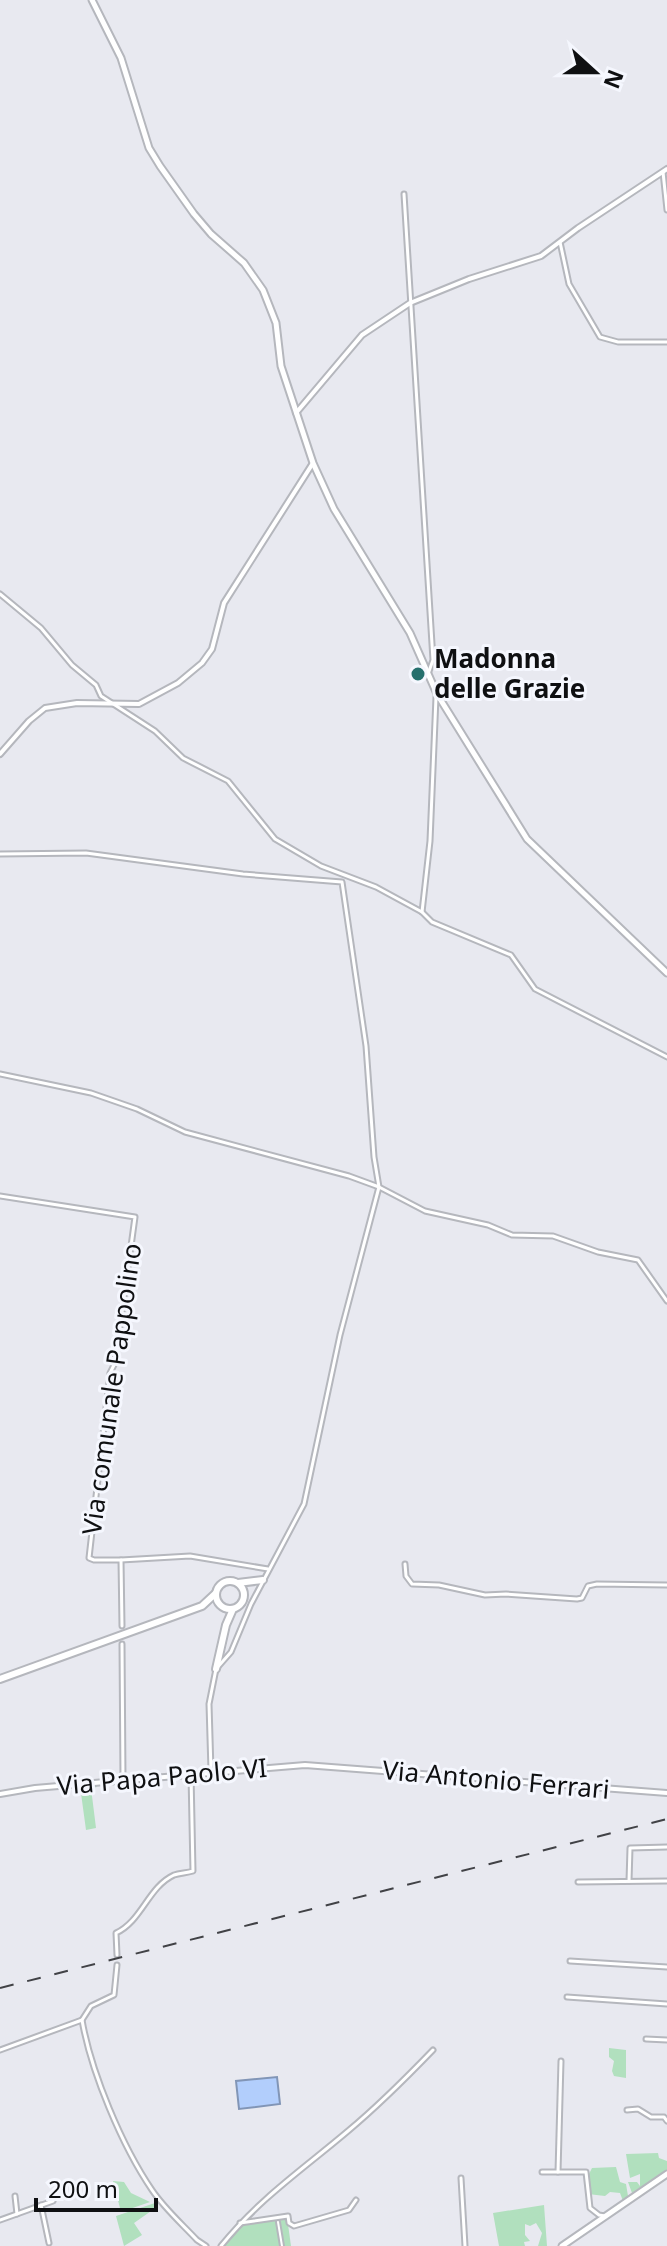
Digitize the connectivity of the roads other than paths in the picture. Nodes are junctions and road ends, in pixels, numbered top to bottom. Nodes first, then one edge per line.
1 (92, 0) edge
2 (665, 170) edge
3 (404, 194) dead end
4 (667, 210) edge
5 (560, 242) junction
6 (410, 303) junction
7 (667, 342) edge
8 (296, 413) junction
9 (313, 463) junction
10 (0, 594) edge
11 (428, 674) junction
12 (437, 694) junction
13 (110, 704) junction
14 (0, 754) edge
15 (0, 854) edge
16 (422, 912) junction
17 (667, 973) edge
18 (667, 1057) edge
19 (0, 1074) edge
20 (379, 1187) junction
21 (0, 1196) edge
22 (667, 1301) edge
23 (121, 1560) junction
24 (405, 1564) dead end
25 (269, 1569) junction
26 (263, 1580) junction
27 (253, 1581) junction
28 (238, 1583) junction
29 (667, 1585) edge
30 (244, 1591) junction
31 (216, 1593) junction
32 (202, 1606) junction
33 (221, 1606) junction
34 (233, 1609) junction
35 (226, 1625) junction
36 (122, 1626) dead end
37 (122, 1644) dead end
38 (216, 1669) junction
39 (0, 1679) edge
40 (325, 1766) joint
41 (211, 1771) junction
42 (191, 1774) junction
43 (123, 1779) junction
44 (667, 1793) edge
45 (0, 1794) edge
46 (667, 1847) edge
47 (629, 1881) junction
48 (667, 1881) edge
49 (578, 1882) dead end
50 (117, 1955) dead end
51 (570, 1961) dead end
52 (117, 1965) dead end
53 (667, 1967) edge
54 (567, 1997) dead end
55 (667, 2004) edge
56 (82, 2020) junction
57 (646, 2039) dead end
58 (667, 2040) edge
59 (0, 2050) edge
60 (433, 2050) dead end
61 (561, 2061) dead end
62 (627, 2110) dead end
63 (667, 2121) edge
64 (542, 2172) dead end
65 (558, 2172) junction
66 (667, 2174) edge
67 (461, 2178) dead end
68 (15, 2196) dead end
69 (356, 2200) dead end
70 (53, 2201) dead end
71 (41, 2205) junction
72 (17, 2214) junction
73 (605, 2216) junction
74 (0, 2220) edge
75 (278, 2222) dead end
76 (240, 2223) junction
77 (49, 2243) dead end
78 (206, 2246) edge
79 (221, 2246) edge
80 (282, 2246) edge
81 (465, 2246) edge
82 (562, 2246) edge

1 - 8 main road
2 - 4 street
2 - 5 street
3 - 6 street
5 - 6 street
5 - 7 street
6 - 8 street
6 - 11 street
8 - 9 main road
9 - 11 main road
9 - 13 street
10 - 13 street
11 - 12 main road
12 - 16 street
12 - 17 main road
13 - 14 street
13 - 16 street
15 - 20 street
16 - 18 street
19 - 20 street
20 - 22 street
20 - 25 street
21 - 23 street, Via comunale Pappolino
23 - 25 street
23 - 36 street, Via comunale Pappolino
24 - 29 street
25 - 26 street
26 - 27 main road
26 - 38 street
27 - 28 main road
27 - 30 main road
28 - 30 main road
28 - 31 main road
30 - 34 main road
31 - 32 main road
31 - 33 main road
32 - 33 main road
32 - 39 main road
33 - 34 main road
33 - 35 main road
34 - 35 main road
35 - 38 main road
37 - 43 street
38 - 41 street
40 - 41 street, Via Papa Paolo VI
40 - 44 street, Via Antonio Ferrari
41 - 42 street, Via Papa Paolo VI
42 - 43 street, Via Papa Paolo VI
42 - 50 street
43 - 45 street, Via Papa Paolo VI
46 - 47 street
47 - 48 street
47 - 49 street
51 - 53 street
52 - 56 street
54 - 55 street
56 - 59 street
56 - 78 street
57 - 58 street
60 - 76 street
61 - 65 street
62 - 63 street
64 - 65 street
65 - 73 street
66 - 73 main road
67 - 81 street
68 - 72 street
69 - 76 street
70 - 71 street
71 - 72 street
71 - 77 street
72 - 74 street
73 - 82 main road
75 - 80 street
76 - 79 street

